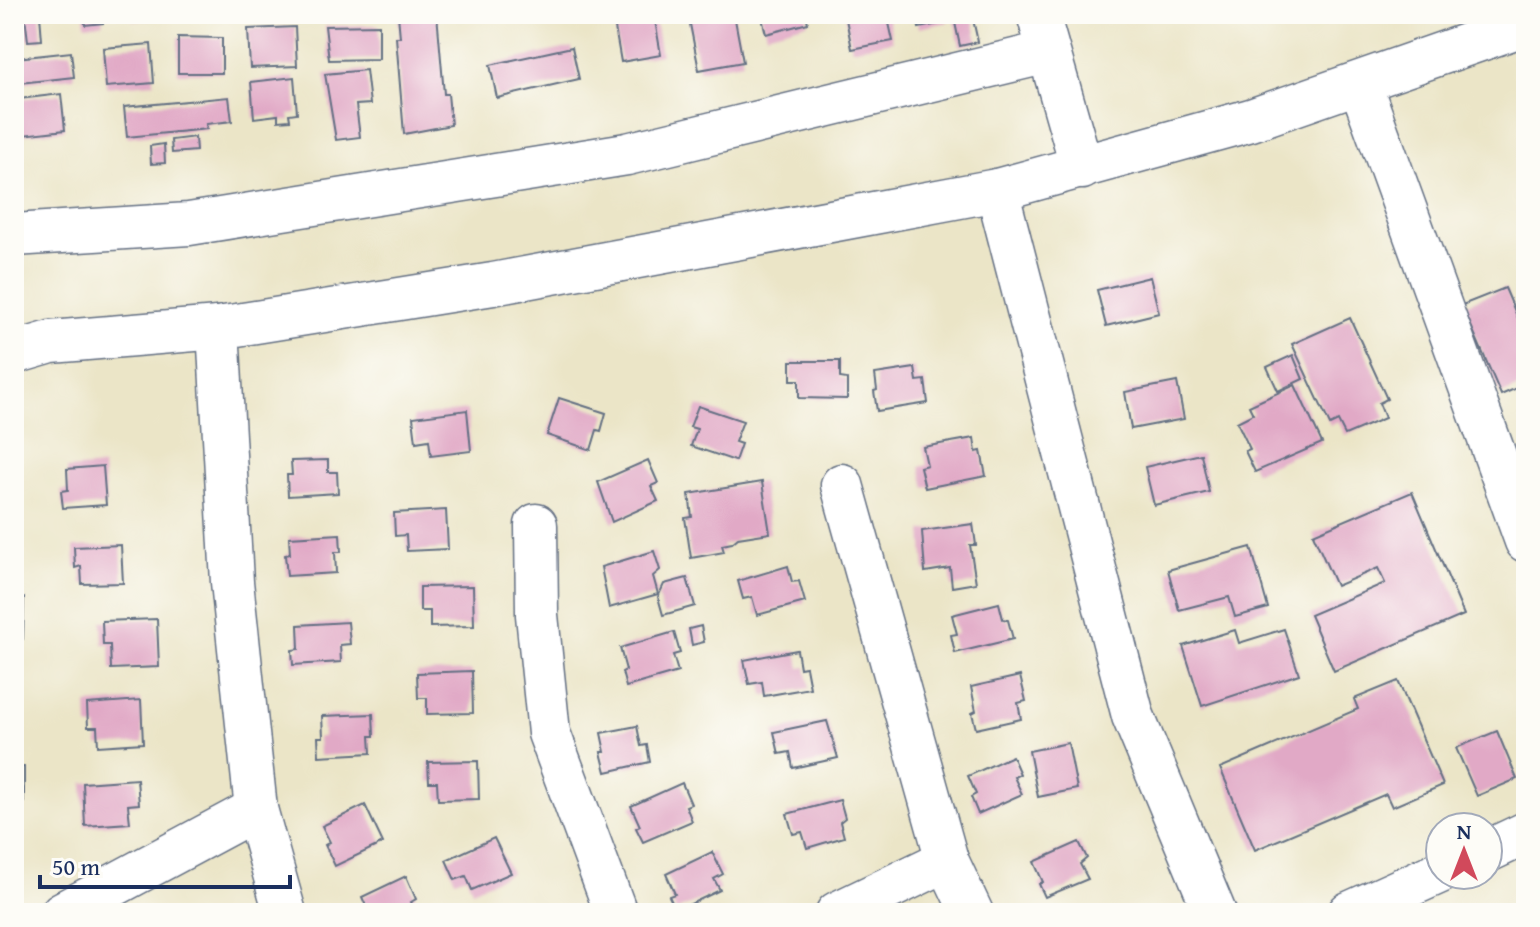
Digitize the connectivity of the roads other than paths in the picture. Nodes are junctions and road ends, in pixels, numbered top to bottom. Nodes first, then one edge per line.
1 (1526, 24) edge
2 (1043, 33) edge
3 (1360, 84) junction
4 (1082, 168) junction
5 (997, 190) junction
6 (14, 235) edge
7 (218, 328) junction
8 (26, 343) edge
9 (842, 485) dead end
10 (536, 525) dead end
11 (1526, 541) edge
12 (256, 809) junction
13 (1526, 833) edge
14 (1504, 843) edge
15 (947, 860) junction
16 (1424, 879) edge
17 (62, 913) edge
18 (285, 913) edge
19 (616, 913) edge
20 (837, 913) edge
21 (972, 913) edge
22 (1215, 913) edge
23 (1349, 913) edge

1 - 3 street
2 - 4 street
2 - 6 street
3 - 4 street
3 - 11 street
4 - 5 street
5 - 7 street
5 - 22 street
7 - 8 street
7 - 12 street
9 - 15 street
10 - 19 street
12 - 17 street
12 - 18 street
13 - 14 street
15 - 20 street
15 - 21 street
16 - 23 street

